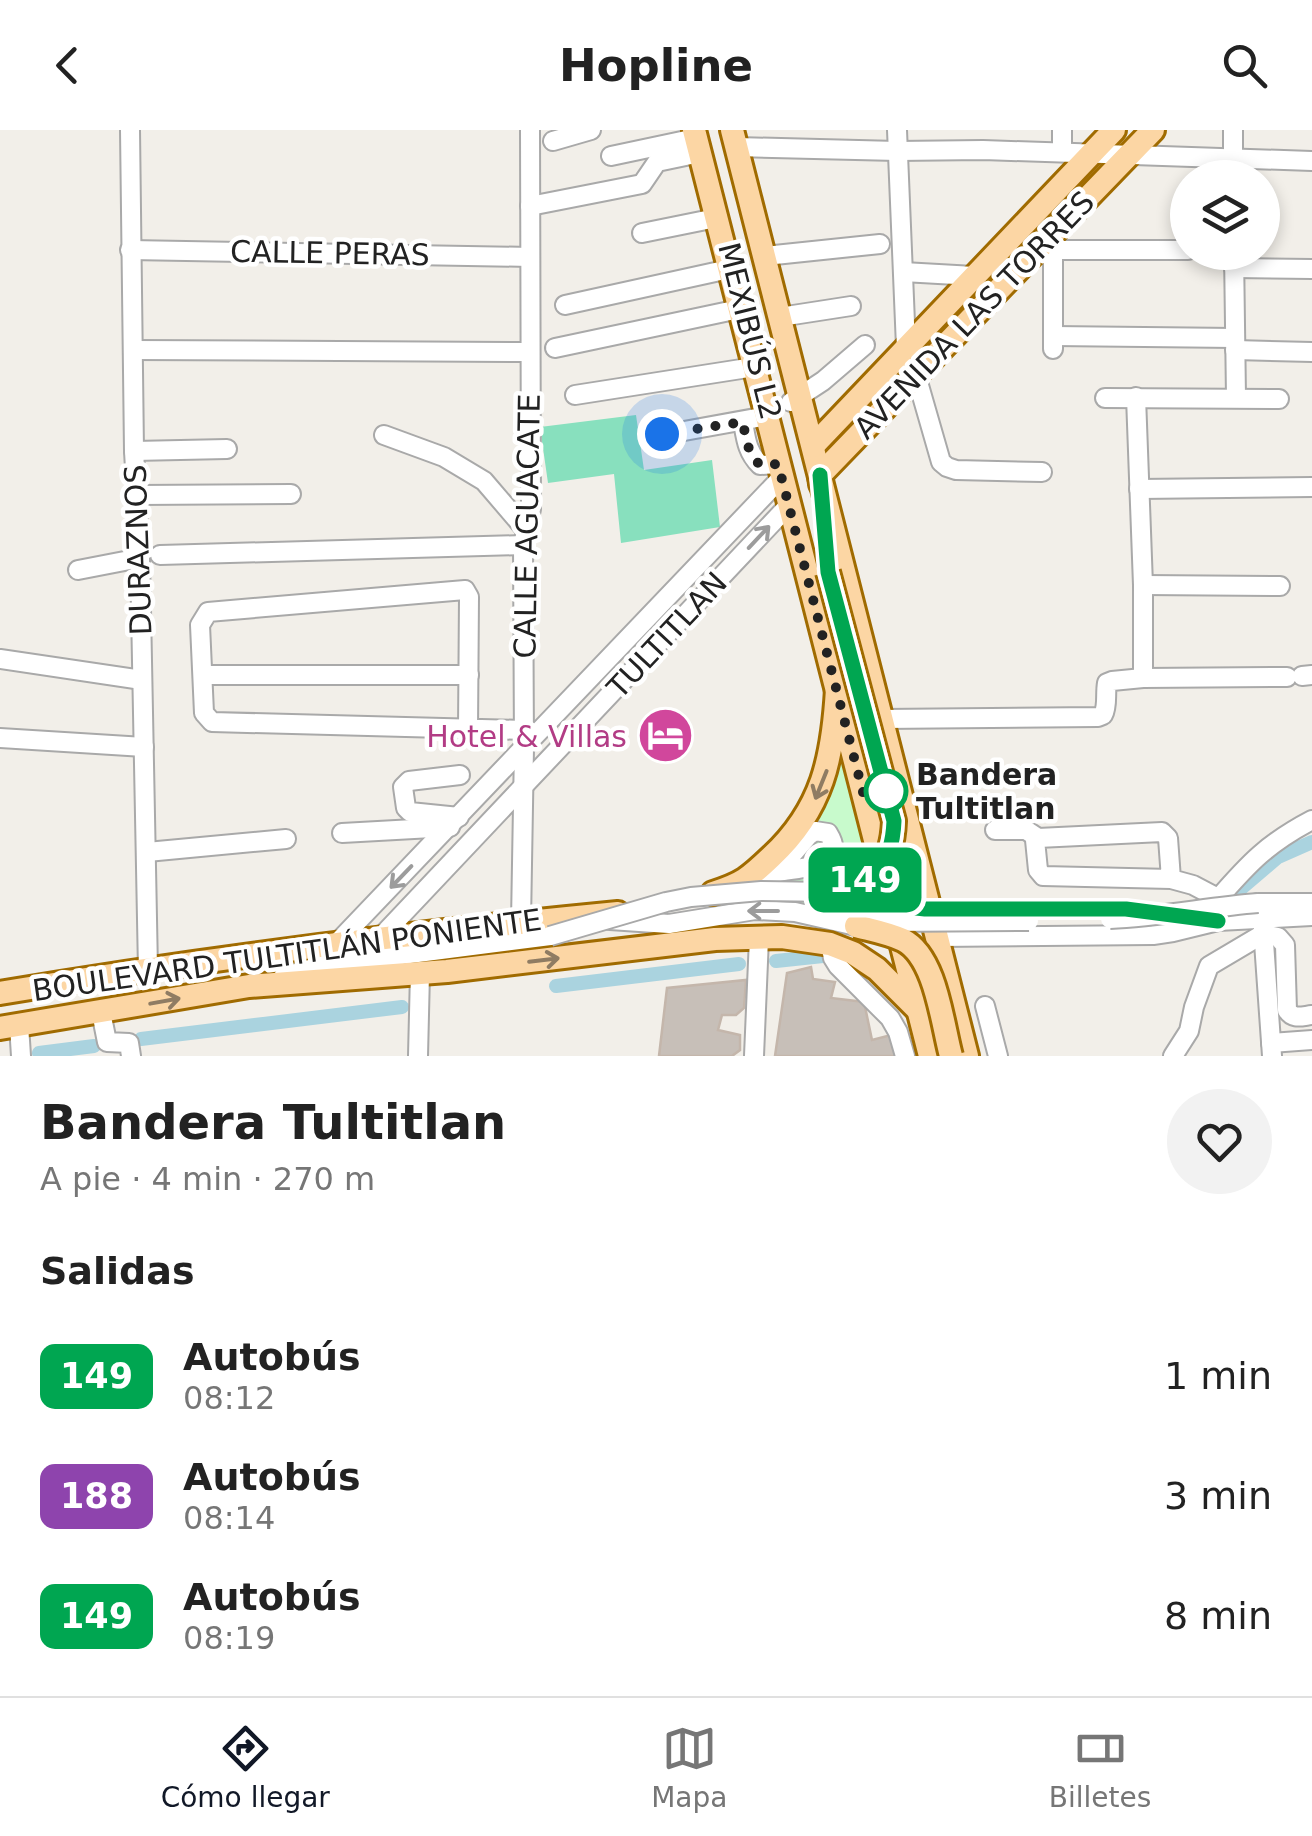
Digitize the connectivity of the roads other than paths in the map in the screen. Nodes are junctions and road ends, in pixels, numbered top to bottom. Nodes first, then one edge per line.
1 (130, 130) edge
2 (530, 130) edge
3 (591, 130) edge
4 (896, 130) edge
5 (983, 130) edge
6 (1062, 130) edge
7 (1114, 130) edge
8 (1153, 130) edge
9 (1232, 130) edge
10 (730, 136) edge
11 (697, 138) edge
12 (554, 141) dead end
13 (982, 150) junction
14 (897, 151) junction
15 (1062, 152) junction
16 (1091, 154) junction
17 (1128, 155) junction
18 (612, 156) dead end
19 (1170, 160) edge
20 (1233, 160) edge
21 (1312, 160) edge
22 (1280, 163) edge
23 (530, 206) junction
24 (716, 218) junction
25 (642, 233) dead end
26 (880, 244) dead end
27 (1049, 245) junction
28 (1170, 249) edge
29 (130, 250) junction
30 (765, 256) junction
31 (530, 257) junction
32 (1280, 265) edge
33 (729, 269) junction
34 (1312, 269) edge
35 (1234, 270) edge
36 (903, 272) junction
37 (974, 276) junction
38 (564, 304) dead end
39 (851, 306) dead end
40 (739, 309) junction
41 (780, 317) junction
42 (1235, 344) junction
43 (865, 345) dead end
44 (906, 346) junction
45 (556, 348) dead end
46 (133, 350) junction
47 (530, 352) junction
48 (1312, 352) edge
49 (754, 367) junction
50 (916, 375) junction
51 (574, 395) dead end
52 (1136, 397) junction
53 (1236, 397) junction
54 (1105, 398) dead end
55 (796, 399) junction
56 (1279, 399) dead end
57 (767, 416) junction
58 (743, 422) junction
59 (662, 434) dead end
60 (384, 435) dead end
61 (813, 446) junction
62 (228, 449) dead end
63 (134, 451) junction
64 (780, 471) junction
65 (1042, 472) dead end
66 (820, 475) junction
67 (1312, 487) edge
68 (1138, 489) junction
69 (290, 494) dead end
70 (137, 495) junction
71 (790, 505) junction
72 (524, 538) junction
73 (160, 555) dead end
74 (140, 558) junction
75 (828, 562) junction
76 (78, 570) dead end
77 (1143, 585) junction
78 (1280, 586) dead end
79 (0, 659) edge
80 (203, 674) junction
81 (469, 675) junction
82 (1300, 676) edge
83 (1143, 678) junction
84 (142, 680) junction
85 (836, 689) junction
86 (882, 719) junction
87 (468, 729) junction
88 (0, 738) edge
89 (524, 739) junction
90 (144, 748) junction
91 (460, 776) dead end
92 (522, 786) junction
93 (1312, 820) edge
94 (454, 822) junction
95 (995, 830) dead end
96 (342, 833) dead end
97 (1038, 838) junction
98 (286, 839) dead end
99 (146, 852) junction
100 (776, 873) dead end
101 (1171, 879) junction
102 (742, 883) junction
103 (831, 892) junction
104 (1218, 900) junction
105 (1312, 903) edge
106 (1312, 916) edge
107 (574, 917) junction
108 (1261, 918) junction
109 (1238, 919) junction
110 (1218, 921) junction
111 (521, 922) junction
112 (856, 926) junction
113 (938, 937) junction
114 (758, 938) junction
115 (379, 939) junction
116 (336, 944) junction
117 (830, 944) junction
118 (148, 970) junction
119 (420, 973) junction
120 (74, 981) junction
121 (249, 986) junction
122 (0, 994) edge
123 (985, 1006) dead end
124 (919, 1010) junction
125 (91, 1014) junction
126 (1312, 1015) edge
127 (15, 1038) edge
128 (1312, 1040) edge
129 (0, 1047) edge
130 (1271, 1049) edge
131 (131, 1056) edge
132 (418, 1056) edge
133 (754, 1056) edge
134 (905, 1056) edge
135 (932, 1056) edge
136 (953, 1056) edge
137 (967, 1056) edge
138 (998, 1056) edge
139 (1173, 1056) edge

1 - 29 street, DURAZNOS
2 - 23 street, CALLE AGUACATE
3 - 12 street
4 - 14 street
5 - 13 street
6 - 15 street
7 - 16 main road, AVENIDA LAS TORRES
8 - 17 main road, AVENIDA LAS TORRES
9 - 20 street
10 - 14 street
10 - 30 main road
10 - 55 street, MEXIBÚS L2
11 - 18 street
11 - 23 street
11 - 24 main road
11 - 135 street, MEXIBÚS L2
13 - 14 street
13 - 15 street
14 - 36 street
15 - 16 street
16 - 17 street
16 - 37 main road, AVENIDA LAS TORRES
17 - 19 street
17 - 27 main road, AVENIDA LAS TORRES
21 - 22 street
23 - 31 street, CALLE AGUACATE
24 - 25 street
24 - 33 main road
26 - 30 street
27 - 28 street
27 - 42 street
27 - 50 main road, AVENIDA LAS TORRES
29 - 31 street, CALLE PERAS
29 - 46 street, DURAZNOS
30 - 41 main road
31 - 47 street, CALLE AGUACATE
32 - 34 street
33 - 38 street
33 - 40 main road
35 - 42 street
36 - 37 street
36 - 44 street
37 - 44 main road, AVENIDA LAS TORRES
39 - 41 street
40 - 45 street
40 - 49 main road
41 - 55 main road
42 - 48 street
42 - 53 street
43 - 55 street
44 - 61 main road, AVENIDA LAS TORRES
46 - 47 street
46 - 63 street, DURAZNOS
47 - 72 street, CALLE AGUACATE
49 - 51 street
49 - 57 main road
50 - 65 street
50 - 66 main road, AVENIDA LAS TORRES
52 - 53 street
52 - 54 street
52 - 68 street
53 - 56 street
55 - 61 main road
55 - 75 street, MEXIBÚS L2
57 - 58 street
57 - 64 main road
58 - 59 street
58 - 64 street
60 - 72 street
61 - 66 main road
62 - 63 street
63 - 70 street, DURAZNOS
64 - 71 main road
64 - 89 street, TULTITLAN
66 - 75 main road
66 - 86 main road
67 - 68 street
68 - 77 street
69 - 70 street
70 - 74 street, DURAZNOS
71 - 85 main road
92 -> 71 street, TULTITLAN
72 - 73 street
72 - 89 street, CALLE AGUACATE
74 - 76 street
74 - 84 street, DURAZNOS
75 - 103 main road, bridge
75 - 136 street, MEXIBÚS L2
77 - 78 street
77 - 83 street
79 - 84 street
80 - 81 street
80 - 81 street
80 - 87 street
81 - 87 street
82 - 83 street
83 - 86 street
84 - 90 street, DURAZNOS
85 -> 102 main road
85 - 124 main road
86 - 113 main road
87 - 89 street
88 - 90 street
89 - 92 street, CALLE AGUACATE
89 - 94 street, TULTITLAN
90 - 99 street, DURAZNOS
91 - 94 street
92 - 111 street, CALLE AGUACATE
92 - 115 street, TULTITLAN
93 - 104 street
94 - 96 street
94 -> 116 street, TULTITLAN
95 - 97 street
97 - 101 street
97 - 101 street
98 - 99 street
99 - 118 street, DURAZNOS
100 - 102 street
101 - 104 street
102 - 107 main road, BOULEVARD TULTITLÁN PONIENTE
103 - 110 street, BOULEVARD TULTITLÁN PONIENTE, bridge
103 - 121 street, BOULEVARD TULTITLÁN PONIENTE, bridge
104 - 109 street
105 - 108 street
106 - 108 street
107 - 111 main road, BOULEVARD TULTITLÁN PONIENTE
112 -> 107 street
108 - 109 street
108 - 112 street, bridge
108 - 126 street
108 - 130 street
108 - 139 street
109 - 110 street
110 - 113 street
111 - 115 main road, BOULEVARD TULTITLÁN PONIENTE
112 - 136 main road, bridge
113 - 137 main road
114 - 117 main road
119 -> 114 main road
114 - 133 street
115 - 116 main road, BOULEVARD TULTITLÁN PONIENTE
116 - 118 main road, BOULEVARD TULTITLÁN PONIENTE
117 - 124 main road
117 - 134 street
118 - 120 main road, BOULEVARD TULTITLÁN PONIENTE
119 - 121 main road
119 - 132 street
120 - 122 main road, BOULEVARD TULTITLÁN PONIENTE
120 - 125 main road
125 -> 121 main road, BOULEVARD TULTITLÁN PONIENTE
123 - 138 street
124 - 135 main road
125 - 127 main road, BOULEVARD TULTITLÁN PONIENTE
125 - 131 street
127 - 129 street
128 - 130 street

